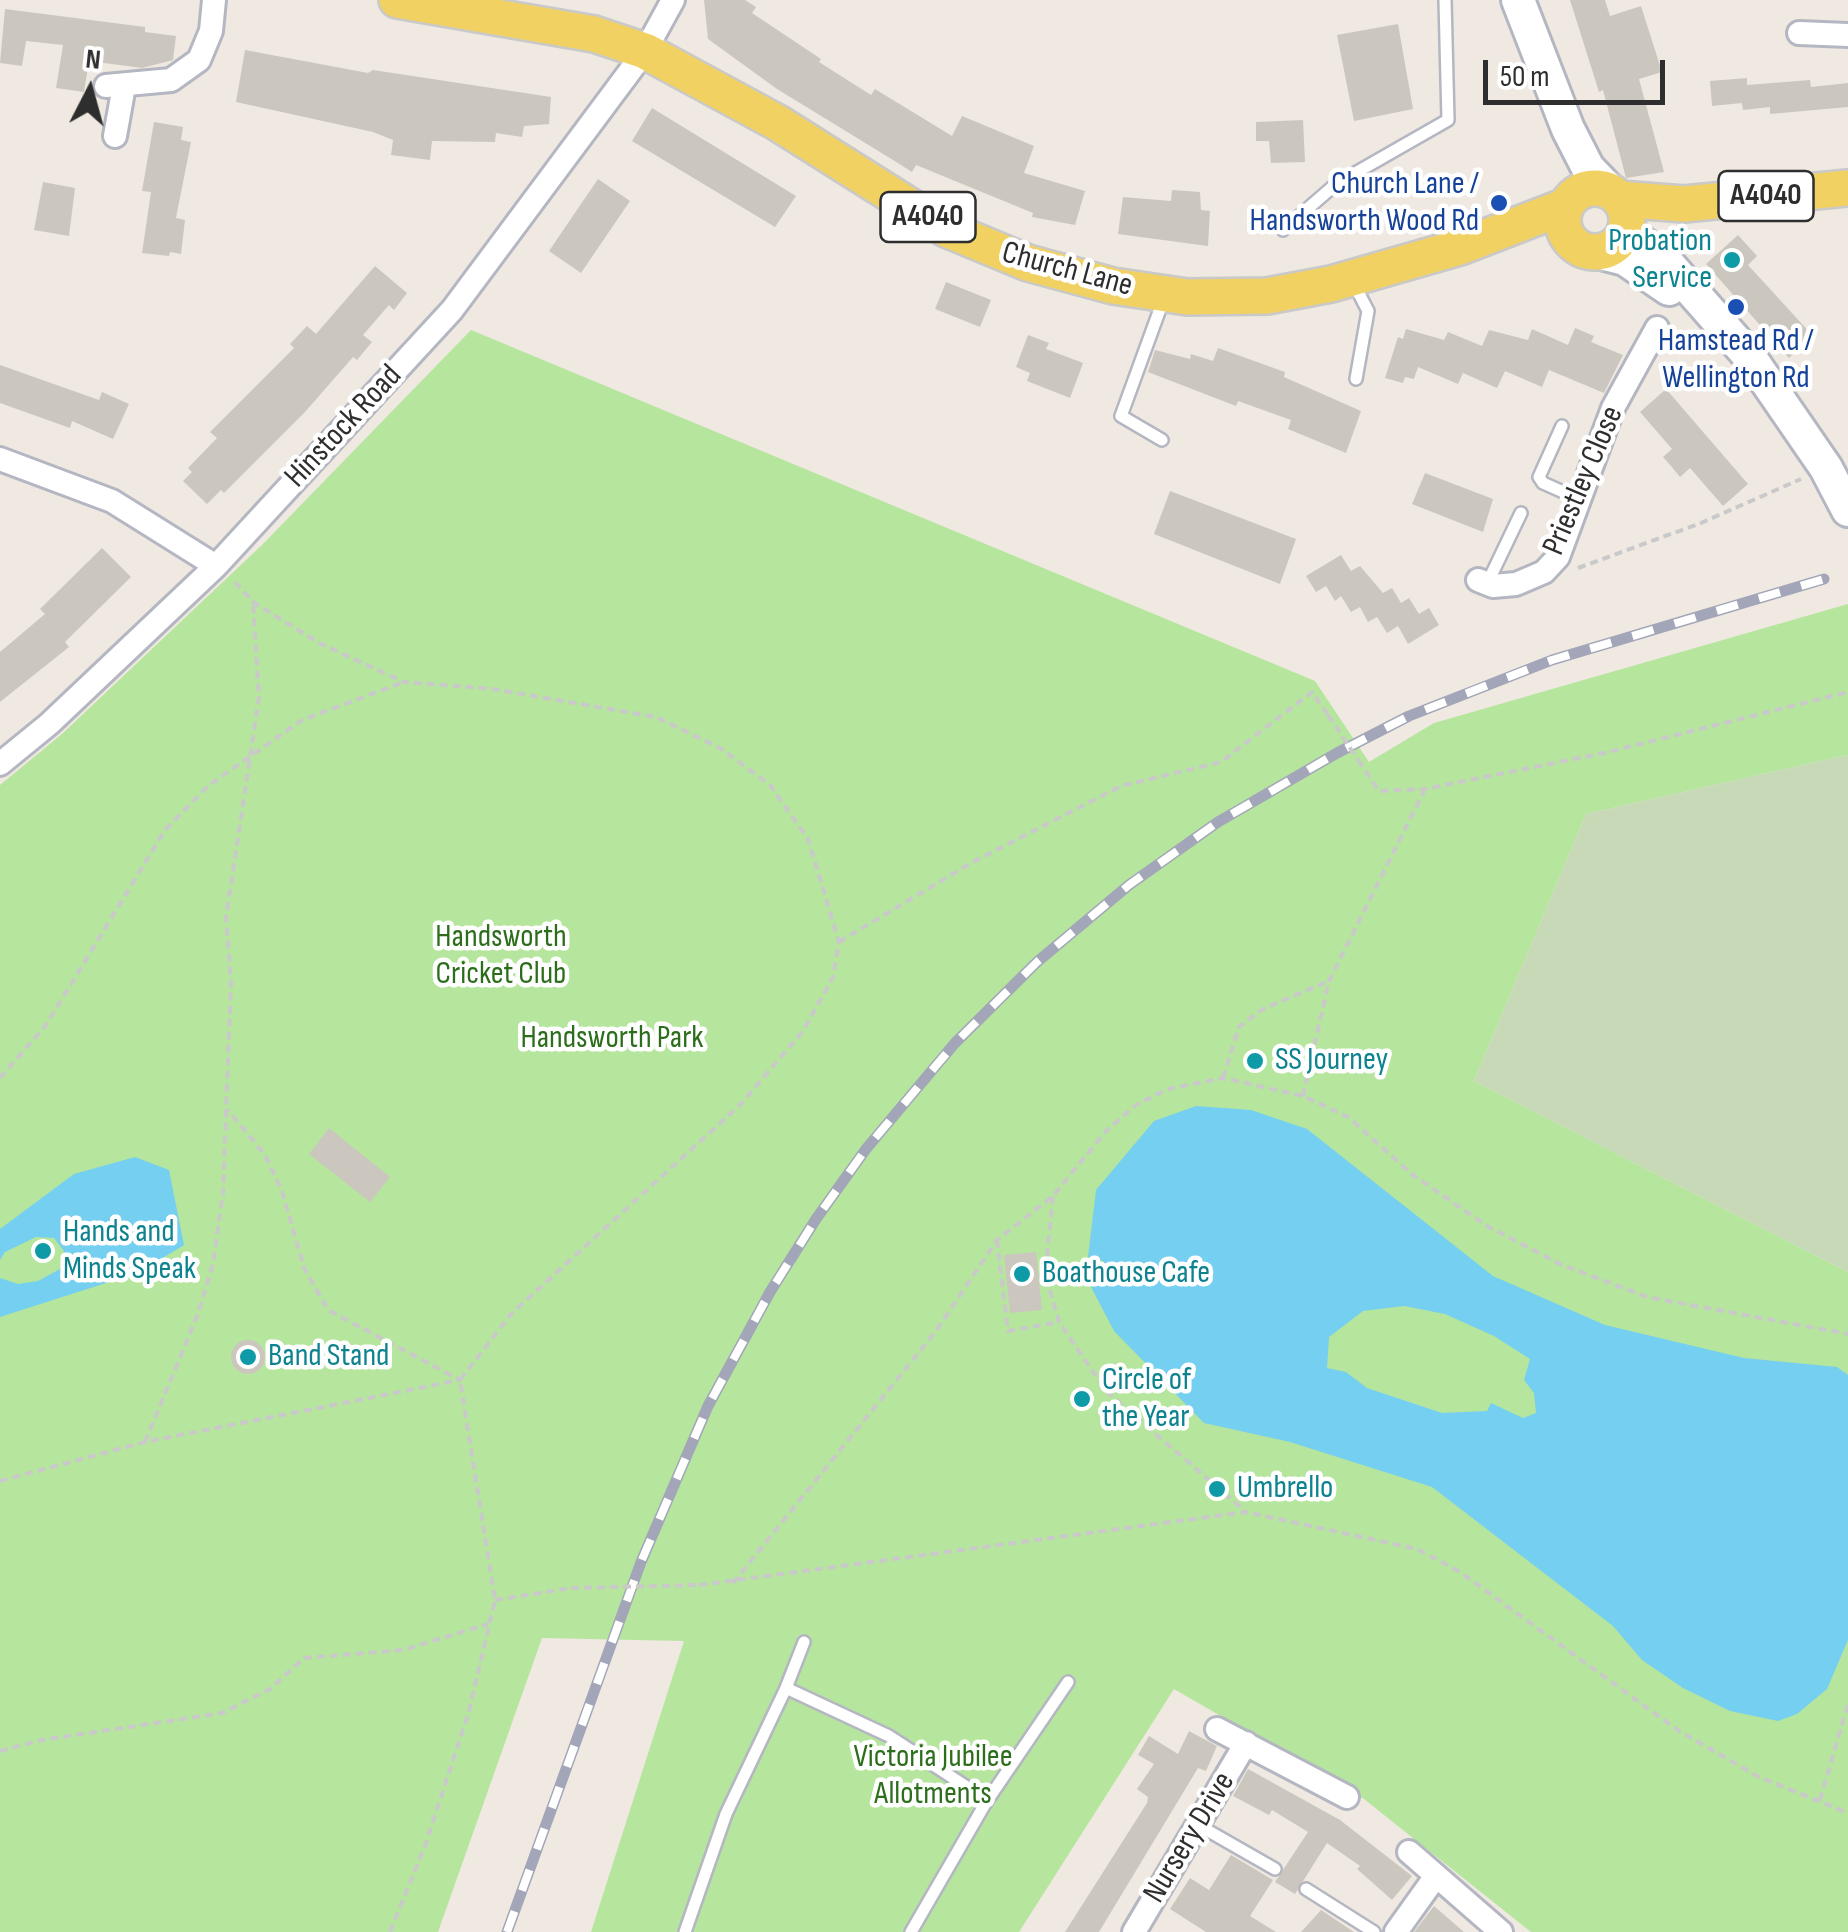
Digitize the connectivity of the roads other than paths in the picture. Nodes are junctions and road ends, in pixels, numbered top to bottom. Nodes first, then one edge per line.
1 (214, 0) edge
2 (398, 0) edge
3 (673, 0) edge
4 (1446, 0) edge
5 (1518, 0) edge
6 (1799, 33) dead end
7 (1848, 35) edge
8 (645, 51) junction
9 (1568, 128) junction
10 (115, 136) dead end
11 (1848, 188) edge
12 (1618, 207) junction
13 (1575, 224) junction
14 (1284, 230) dead end
15 (1350, 278) junction
16 (1166, 294) junction
17 (1714, 320) junction
18 (1657, 328) dead end
19 (1356, 378) dead end
20 (1562, 426) dead end
21 (1162, 440) dead end
22 (0, 459) edge
23 (1579, 499) junction
24 (1848, 510) edge
25 (1521, 513) dead end
26 (216, 566) junction
27 (1483, 582) joint
28 (0, 764) edge
29 (1107, 1271) dead end
30 (1048, 1274) road end
31 (804, 1642) dead end
32 (1068, 1682) dead end
33 (786, 1688) junction
34 (1217, 1729) dead end
35 (1246, 1743) junction
36 (1347, 1797) dead end
37 (984, 1804) junction
38 (1198, 1825) junction
39 (1409, 1852) dead end
40 (1275, 1869) dead end
41 (1436, 1876) junction
42 (1306, 1889) dead end
43 (1143, 1929) edge
44 (685, 1932) edge
45 (911, 1932) edge
46 (1374, 1932) edge
47 (1396, 1932) edge
48 (1502, 1932) edge

1 - 10 street
2 - 8 main road, Church Lane / A4040
3 - 8 street, Hinstock Road
4 - 14 lane
5 - 9 main road
6 - 7 street
8 - 16 main road, Church Lane / A4040
8 - 26 street, Hinstock Road
9 - 12 main road
9 - 13 main road
11 - 12 main road, A4040
12 - 13 main road, Church Lane
12 - 13 main road
12 - 17 main road
13 - 15 main road, Church Lane / A4040
13 - 17 main road
15 - 16 main road, Church Lane / A4040
15 - 19 lane
16 - 21 lane
17 - 24 main road
18 - 23 street, Priestley Close
20 - 23 lane
22 - 26 street
23 - 27 street, Priestley Close
25 - 27 lane
26 - 28 street, Hinstock Road
29 - 30 lane
31 - 33 lane
32 - 37 lane
33 - 37 lane
33 - 44 lane
34 - 35 street, Nursery Drive
35 - 36 street, Nursery Drive
35 - 38 street, Nursery Drive
37 - 45 lane
38 - 40 lane
38 - 43 street, Nursery Drive
39 - 41 street
41 - 47 street
41 - 48 street
42 - 46 lane

